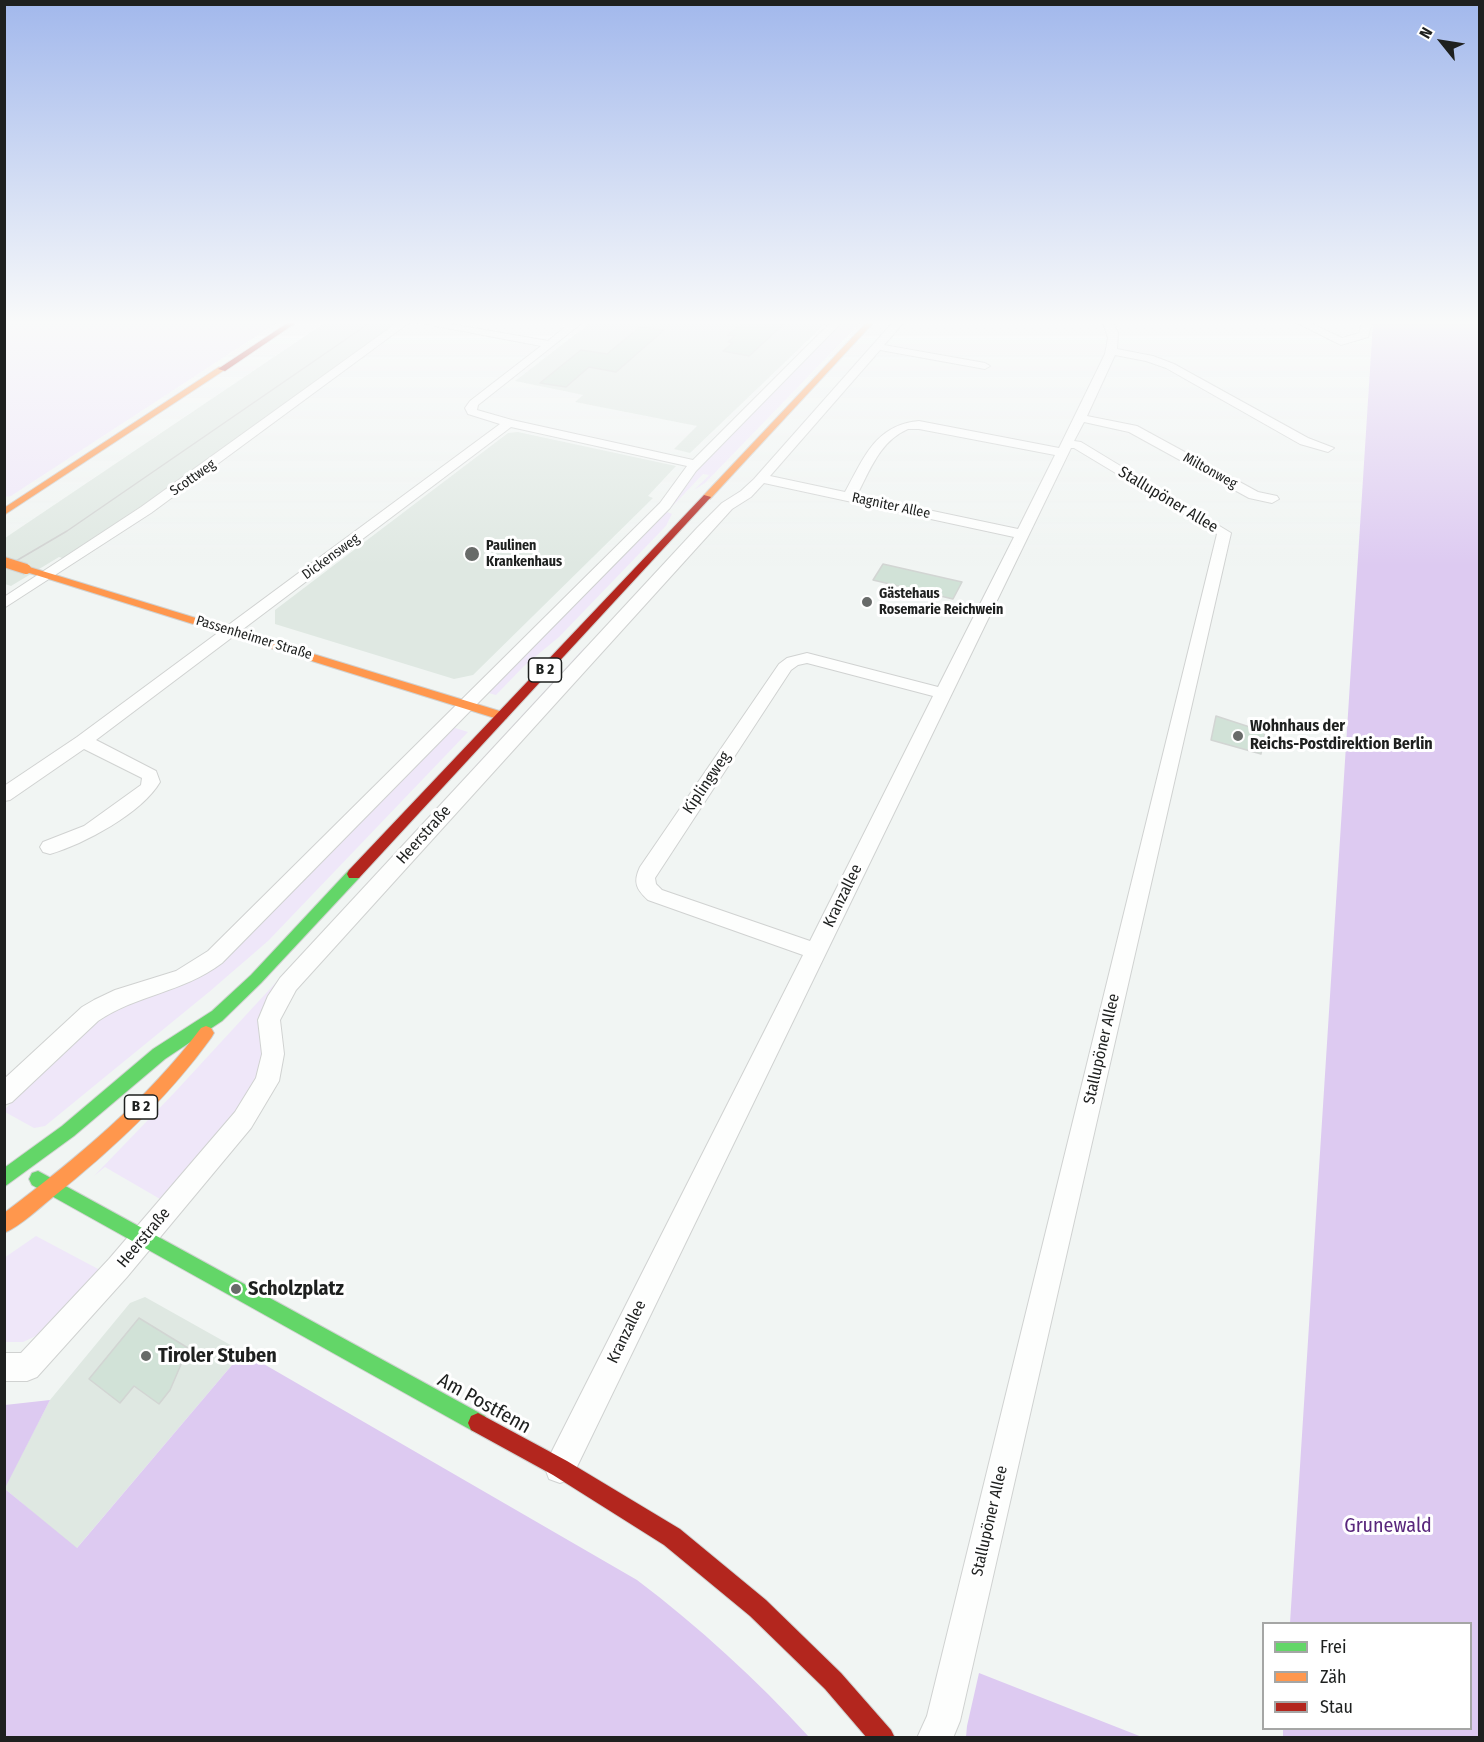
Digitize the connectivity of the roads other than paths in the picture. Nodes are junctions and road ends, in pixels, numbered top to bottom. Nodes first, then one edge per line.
1 (170, 403) edge
2 (294, 403) edge
3 (474, 403) edge
4 (756, 403) edge
5 (795, 403) edge
6 (828, 403) edge
7 (1087, 403) edge
8 (1237, 403) edge
9 (1080, 418) junction
10 (509, 423) junction
11 (1066, 448) junction
12 (1328, 448) dead end
13 (696, 464) junction
14 (761, 478) junction
15 (849, 497) junction
16 (1272, 499) dead end
17 (4, 512) edge
18 (1021, 534) junction
19 (4, 562) edge
20 (50, 576) junction
21 (4, 604) edge
22 (231, 631) junction
23 (944, 694) junction
24 (466, 704) junction
25 (502, 716) junction
26 (83, 741) junction
27 (8, 789) edge
28 (50, 847) dead end
29 (816, 951) junction
30 (217, 1016) junction
31 (4, 1095) edge
32 (9, 1169) edge
33 (54, 1188) junction
34 (4, 1224) edge
35 (144, 1238) junction
36 (4, 1367) edge
37 (560, 1468) junction
38 (883, 1737) edge
39 (934, 1737) edge

1 - 17 street
2 - 20 street, Scottweg
3 - 10 street
4 - 13 street
5 - 25 street, Heerstraße / B 2
6 - 14 street, Heerstraße
7 - 9 street, Kranzallee
8 - 12 street
9 - 11 street, Kranzallee
9 - 16 street, Miltonweg
10 - 13 street
10 - 22 street, Dickensweg
11 - 15 street
11 - 18 street, Kranzallee
11 - 39 street, Stallupöner Allee
13 - 24 street
14 - 15 street, Ragniter Allee
14 - 35 street, Heerstraße
15 - 18 street, Ragniter Allee
18 - 23 street, Kranzallee
19 - 20 street, Passenheimer Straße, bridge
20 - 21 street, Scottweg
20 - 22 street, Passenheimer Straße
22 - 24 street, Passenheimer Straße
22 - 26 street, Dickensweg
23 - 29 street, Kranzallee
23 - 29 street, Kiplingweg
24 - 25 street, Passenheimer Straße
24 - 31 street
25 - 30 street, Heerstraße / B 2
26 - 27 street, Dickensweg
26 - 28 street
29 - 37 street, Kranzallee
30 - 32 street, Heerstraße / B 2
30 - 33 street, Heerstraße / B 2
32 - 33 street, Am Postfenn
33 - 34 street, Heerstraße / B 2
33 - 35 street, Am Postfenn
35 - 36 street, Heerstraße
35 - 37 street, Am Postfenn
37 - 38 street, Am Postfenn

